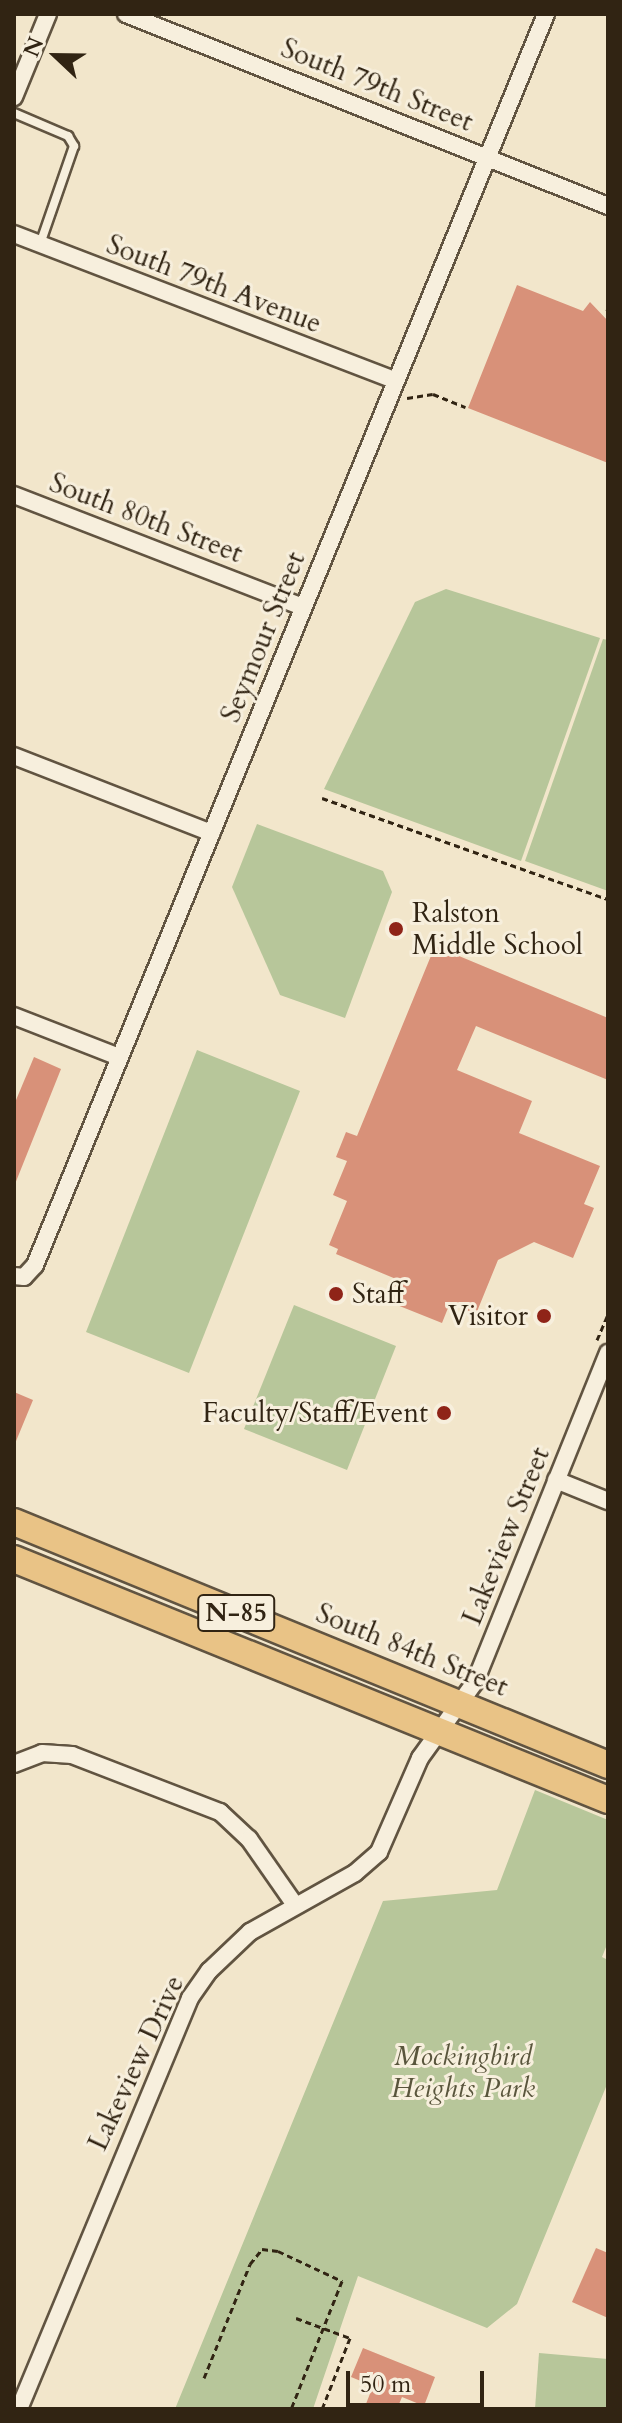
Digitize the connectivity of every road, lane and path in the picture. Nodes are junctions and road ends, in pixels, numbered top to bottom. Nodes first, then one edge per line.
1 (48, 14) edge
2 (126, 14) edge
3 (546, 14) edge
4 (14, 97) edge
5 (14, 113) edge
6 (488, 157) junction
7 (608, 206) edge
8 (14, 234) edge
9 (40, 244) junction
10 (396, 381) junction
11 (403, 399) dead end
12 (465, 407) dead end
13 (14, 495) edge
14 (303, 607) junction
15 (14, 756) edge
16 (322, 798) dead end
17 (212, 833) junction
18 (608, 899) edge
19 (14, 1016) edge
20 (119, 1057) junction
21 (19, 1277) edge
22 (608, 1353) edge
23 (556, 1480) junction
24 (608, 1501) edge
25 (14, 1522) edge
26 (14, 1559) edge
27 (458, 1704) junction
28 (438, 1731) junction
29 (14, 1764) edge
30 (608, 1765) edge
31 (608, 1800) edge
32 (295, 1905) junction
33 (296, 2318) dead end
34 (324, 2328) junction
35 (204, 2378) dead end
36 (19, 2409) edge
37 (291, 2409) edge
38 (322, 2409) edge

1 - 4 street
2 - 6 street, South 79th Street
3 - 6 street, Seymour Street
5 - 9 lane
6 - 7 street, South 79th Street
6 - 10 street, Seymour Street
8 - 9 street, South 79th Avenue
9 - 10 street, South 79th Avenue
10 - 14 street, Seymour Street
11 - 12 path
13 - 14 street, South 80th Street
14 - 17 street, Seymour Street
15 - 17 street
16 - 18 path
17 - 20 street, Seymour Street
19 - 20 street
20 - 21 street, Seymour Street
22 - 23 street, Lakeview Street
23 - 24 street
23 - 27 street, Lakeview Street
25 - 27 main road, South 84th Street / N-85
26 - 28 main road, N-85
27 - 28 street, Lakeview Street
27 - 30 main road, South 84th Street / N-85
28 - 31 main road, N-85
28 - 32 street, Lakeview Drive
29 - 32 street
32 - 36 street, Lakeview Drive
33 - 34 path
34 - 35 path
34 - 37 path
34 - 38 path

